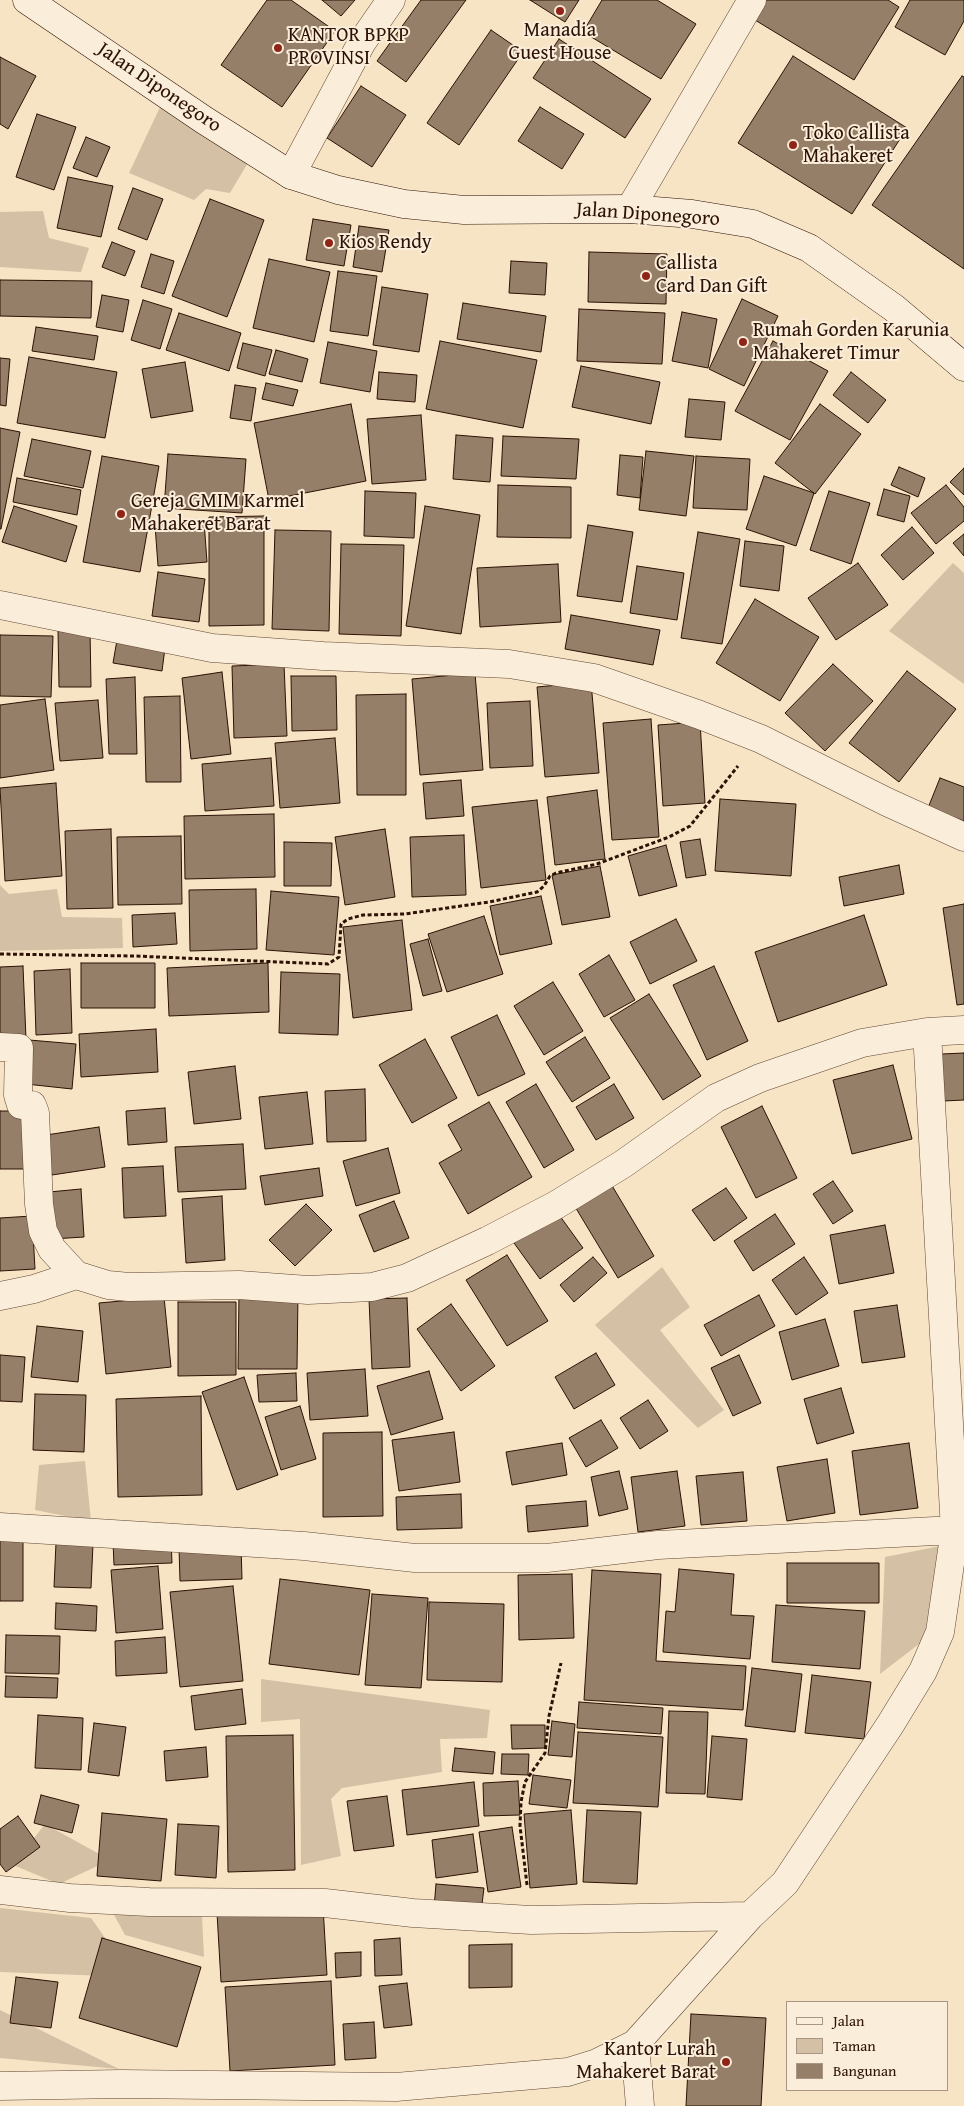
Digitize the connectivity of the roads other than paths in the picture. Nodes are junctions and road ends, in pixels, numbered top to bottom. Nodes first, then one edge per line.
1 (28, 0) edge
2 (391, 0) edge
3 (752, 0) edge
4 (291, 175) junction
5 (630, 209) junction
6 (964, 367) edge
7 (0, 604) edge
8 (964, 837) edge
9 (964, 1030) edge
10 (927, 1032) junction
11 (0, 1047) edge
12 (76, 1275) junction
13 (0, 1296) edge
14 (0, 1527) edge
15 (955, 1530) junction
16 (0, 1890) edge
17 (750, 1916) junction
18 (635, 2044) junction
19 (0, 2086) edge
20 (328, 2096) edge
21 (640, 2106) edge

1 - 4 street, Jalan Diponegoro
2 - 4 street
3 - 5 street
4 - 5 street, Jalan Diponegoro
5 - 6 street, Jalan Diponegoro
7 - 8 street
9 - 10 street
10 - 12 street
10 - 15 street
11 - 12 street
12 - 13 street
14 - 15 street
15 - 17 street
16 - 17 street
17 - 18 street
18 - 20 street
18 - 21 street
19 - 20 street

